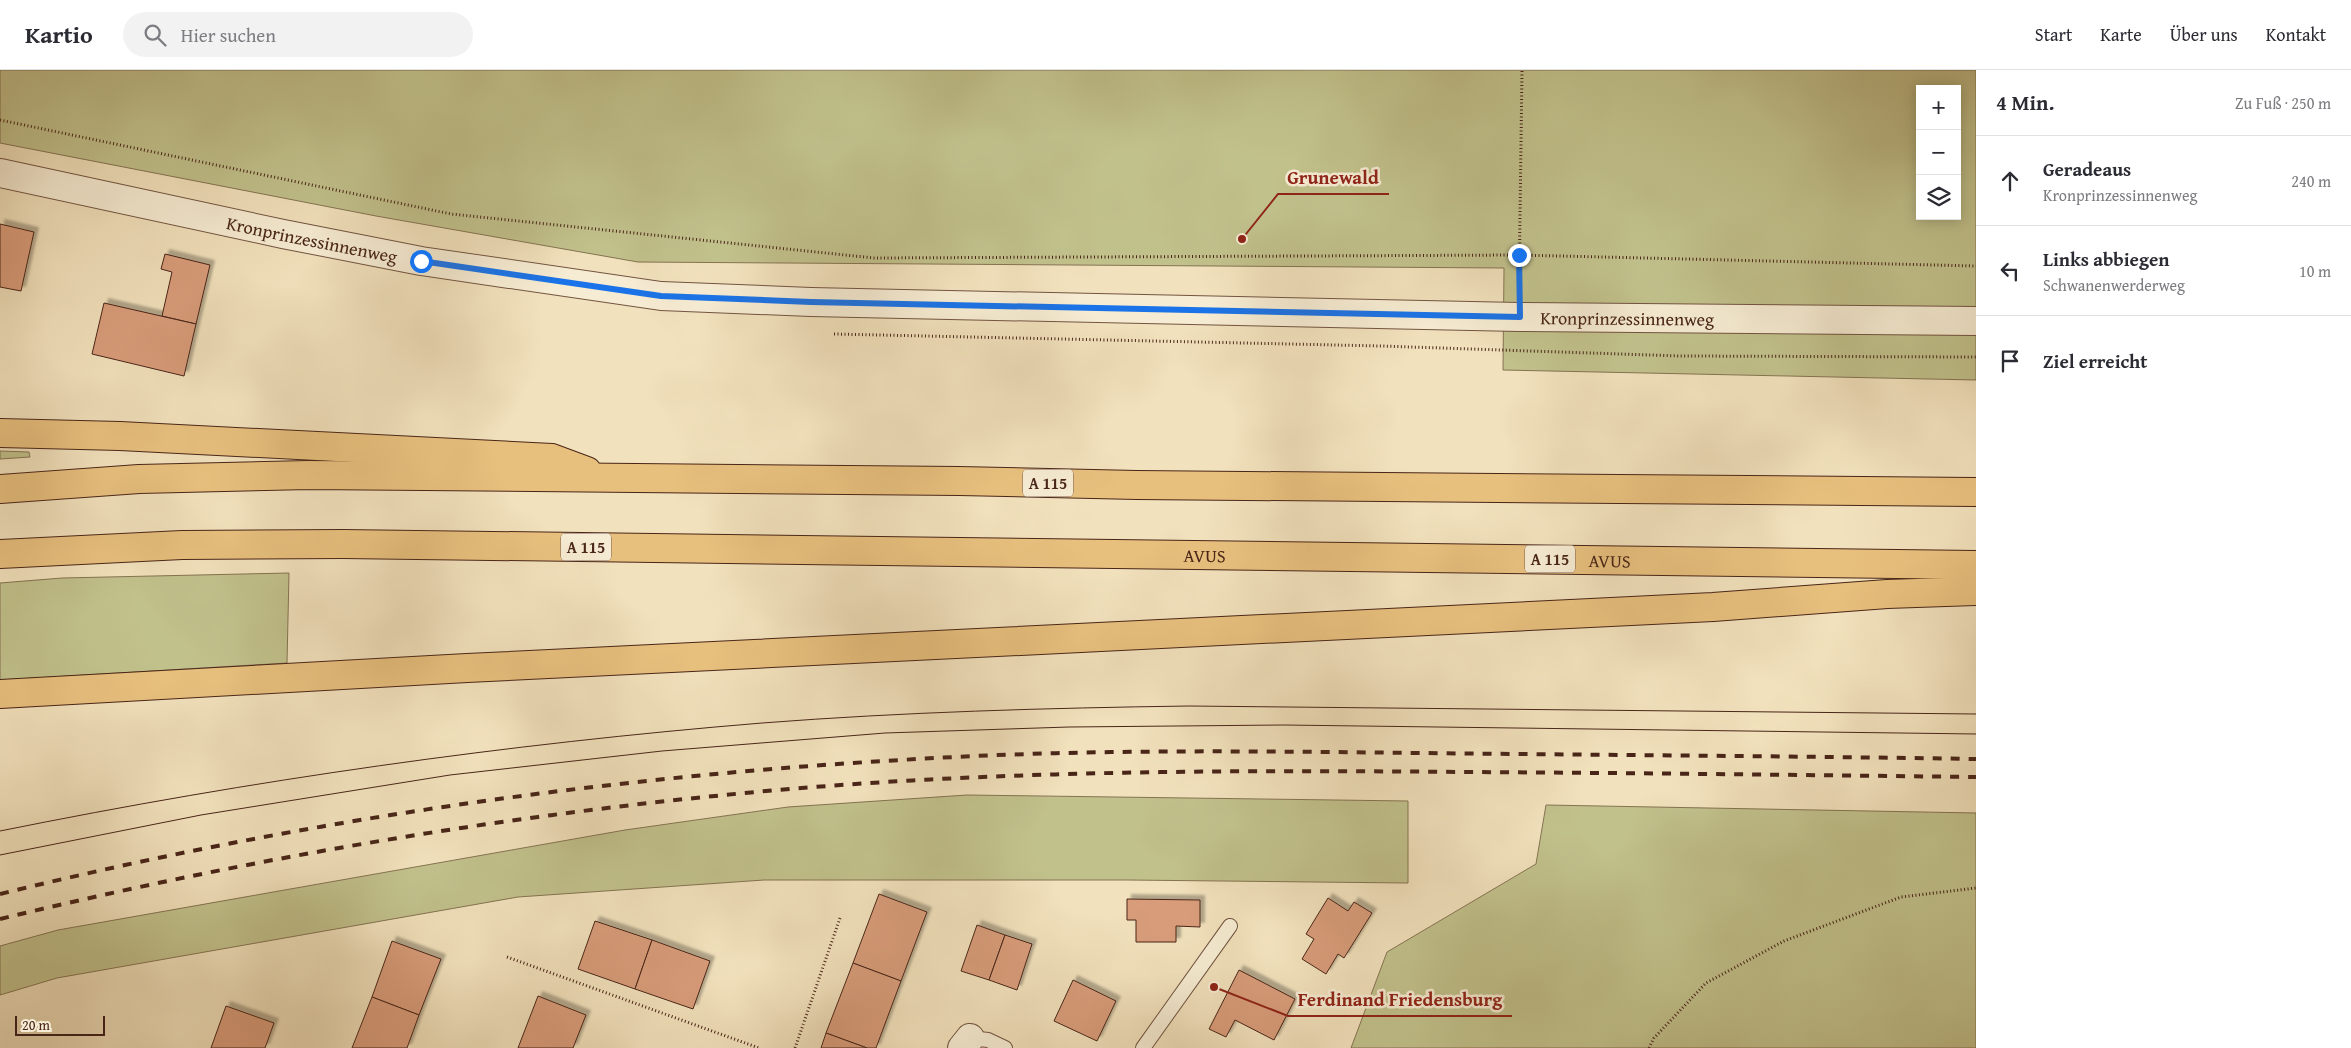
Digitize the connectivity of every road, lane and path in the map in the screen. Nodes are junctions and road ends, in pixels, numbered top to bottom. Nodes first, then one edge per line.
1 (1522, 70) edge
2 (0, 120) edge
3 (0, 173) edge
4 (1519, 255) junction
5 (1976, 266) edge
6 (1520, 317) junction
7 (1976, 321) edge
8 (0, 433) edge
9 (607, 478) junction
10 (0, 488) edge
11 (1976, 492) edge
12 (0, 554) edge
13 (1976, 565) edge
14 (1976, 591) edge
15 (0, 694) edge
16 (1976, 888) edge
17 (840, 918) dead end
18 (1230, 926) dead end
19 (507, 957) dead end
20 (966, 1043) edge
21 (759, 1048) edge
22 (795, 1048) edge
23 (1005, 1048) edge
24 (1143, 1048) edge
25 (1649, 1048) edge

1 - 4 path
2 - 4 path
3 - 6 street, Kronprinzessinnenweg
4 - 5 path
4 - 6 path
6 - 7 street, Kronprinzessinnenweg
8 - 9 highway
9 - 10 highway, A 115
9 - 11 highway, A 115
12 - 13 highway, AVUS / A 115
14 - 15 highway
16 - 25 path
17 - 22 path
18 - 24 lane
19 - 21 path
20 - 23 lane

